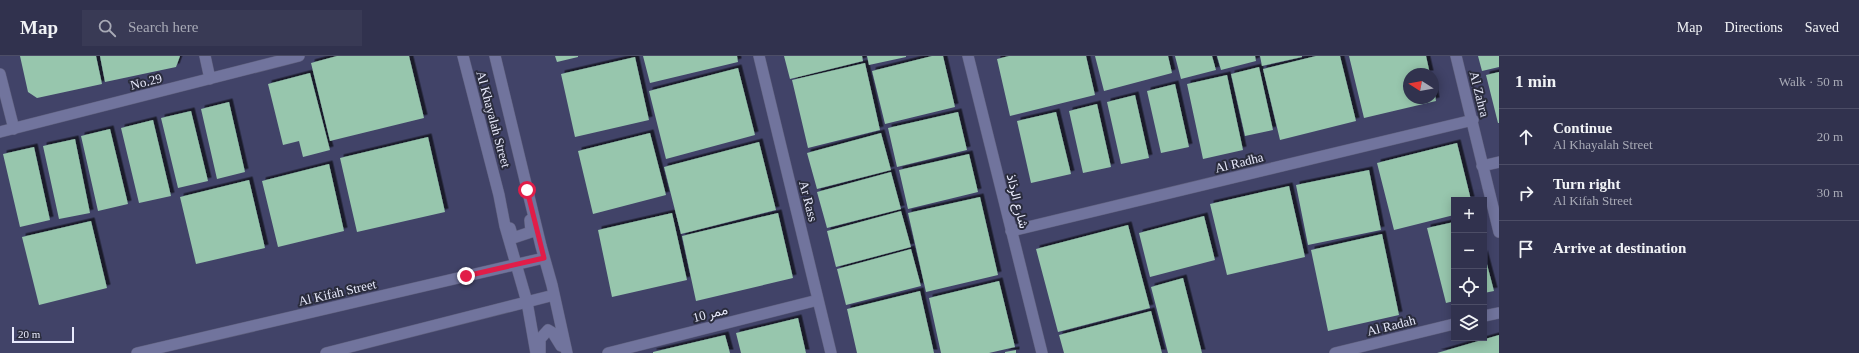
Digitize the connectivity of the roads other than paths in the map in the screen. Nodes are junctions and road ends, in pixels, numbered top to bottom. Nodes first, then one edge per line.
1 (205, 56) edge
2 (299, 56) edge
3 (462, 56) edge
4 (495, 56) edge
5 (759, 56) edge
6 (968, 56) edge
7 (1456, 56) edge
8 (0, 74) edge
9 (210, 79) junction
10 (1473, 120) junction
11 (14, 129) junction
12 (0, 132) edge
13 (1499, 162) edge
14 (1482, 166) junction
15 (527, 190) junction
16 (499, 195) junction
17 (1011, 231) junction
18 (1499, 232) edge
19 (544, 258) junction
20 (517, 265) junction
21 (554, 295) junction
22 (818, 300) junction
23 (527, 302) junction
24 (1499, 313) edge
25 (1487, 315) edge
26 (1451, 325) edge
27 (137, 353) edge
28 (326, 353) edge
29 (536, 353) edge
30 (540, 353) edge
31 (566, 353) edge
32 (608, 353) edge
33 (831, 353) edge
34 (1042, 353) edge
35 (1335, 353) edge

1 - 9 street
2 - 9 street, No.29
3 - 16 street, Al Khayalah Street
4 - 15 street, Al Khayalah Street
5 - 22 street, Ar Rass
6 - 17 street, شارع الرذاذ
7 - 10 street, Al Zahra
8 - 11 street
9 - 11 street, No.29
10 - 14 street, Al Zahra
10 - 17 street, Al Radha
11 - 12 street, No.29
13 - 14 street
14 - 18 street, Al Zahra
15 - 16 street
15 - 19 street, Al Khayalah Street
16 - 20 street, Al Khayalah Street
17 - 34 street, شارع الرذاذ
19 - 20 street, Al Kifah Street
19 - 21 street, Al Khayalah Street
20 - 23 street, Al Khayalah Street
20 - 27 street, Al Kifah Street
21 - 23 street
21 - 31 street, Al Khayalah Street
22 - 32 street, ممر 10
22 - 33 street, Ar Rass
23 - 28 street
23 - 29 street, Al Khayalah Street
24 - 25 street
26 - 35 street, Al Radah
30 - 31 street

